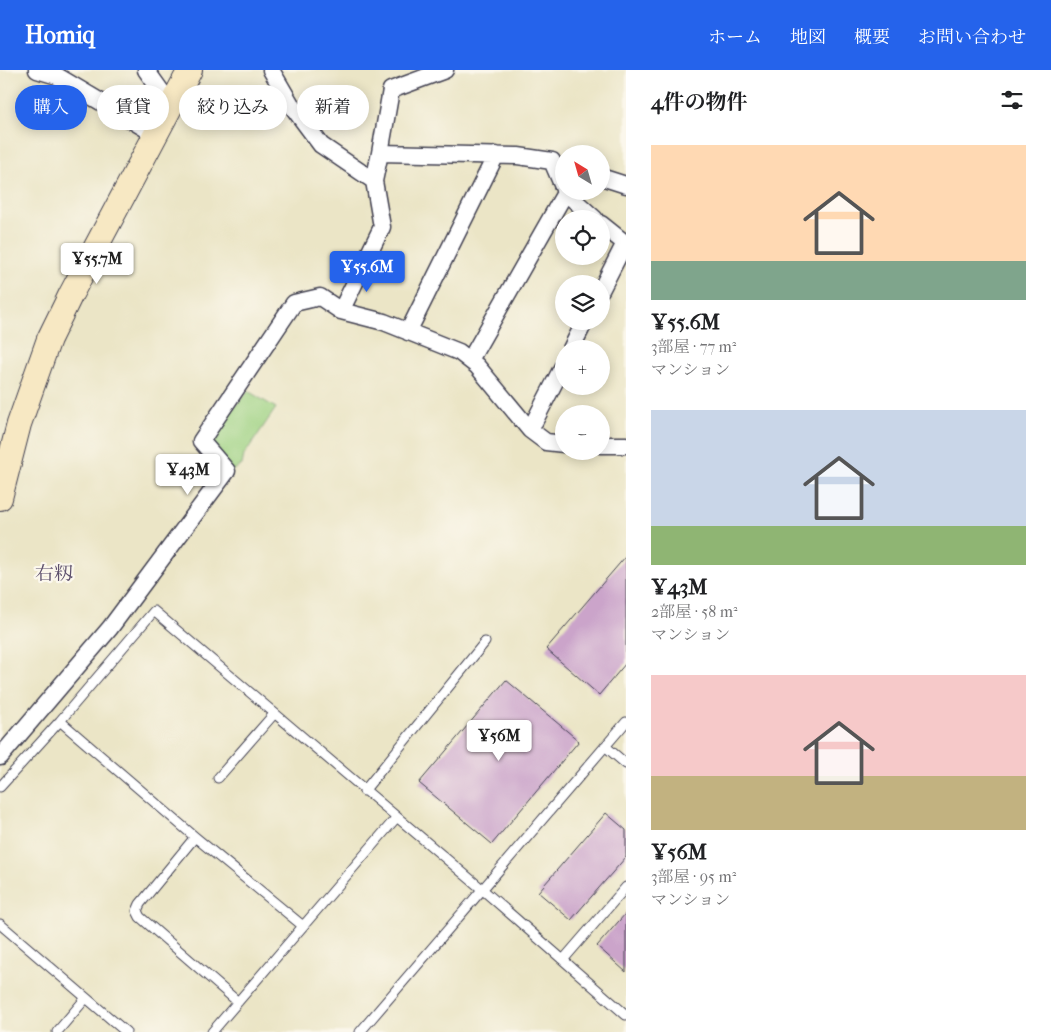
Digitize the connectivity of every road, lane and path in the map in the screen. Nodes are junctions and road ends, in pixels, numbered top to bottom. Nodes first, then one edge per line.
1 (38, 70) edge
2 (146, 70) edge
3 (190, 70) edge
4 (271, 70) edge
5 (445, 70) edge
6 (171, 105) junction
7 (155, 134) junction
8 (380, 153) junction
9 (496, 155) junction
10 (555, 163) edge
11 (610, 180) edge
12 (374, 181) junction
13 (626, 185) edge
14 (559, 200) edge
15 (574, 200) edge
16 (585, 210) edge
17 (610, 232) edge
18 (625, 244) edge
19 (609, 275) edge
20 (341, 311) junction
21 (408, 332) junction
22 (470, 360) junction
23 (555, 381) edge
24 (530, 430) junction
25 (555, 443) edge
26 (610, 445) edge
27 (626, 445) edge
28 (0, 498) edge
29 (485, 642) dead end
30 (274, 714) junction
31 (60, 721) junction
32 (626, 722) edge
33 (605, 746) junction
34 (0, 757) edge
35 (626, 764) edge
36 (218, 778) dead end
37 (0, 787) edge
38 (364, 791) junction
39 (396, 818) junction
40 (195, 837) junction
41 (626, 887) edge
42 (483, 890) junction
43 (0, 924) edge
44 (303, 926) junction
45 (563, 960) junction
46 (86, 998) junction
47 (238, 1002) junction
48 (626, 1015) edge
49 (57, 1032) edge
50 (126, 1032) edge
51 (212, 1032) edge
52 (360, 1032) edge

1 - 7 street
2 - 6 street
3 - 6 street
4 - 12 street
5 - 8 street
6 - 7 street
7 - 28 street
8 - 9 street
8 - 12 street
9 - 10 street
9 - 21 street
11 - 13 street
12 - 20 street
14 - 22 street
15 - 16 street
17 - 18 street
18 - 19 street
20 - 21 street
20 - 34 street
21 - 22 street
22 - 24 street
23 - 24 street
24 - 25 street
26 - 27 street
29 - 38 lane
30 - 31 lane
30 - 36 lane
30 - 38 lane
31 - 37 lane
31 - 40 lane
32 - 33 lane
33 - 35 lane
33 - 42 lane
38 - 39 lane
39 - 42 lane
39 - 44 lane
40 - 44 lane
40 - 47 lane
41 - 45 lane
42 - 45 lane
42 - 52 lane
43 - 46 lane
44 - 47 lane
45 - 48 lane
46 - 49 lane
46 - 50 lane
47 - 51 lane

